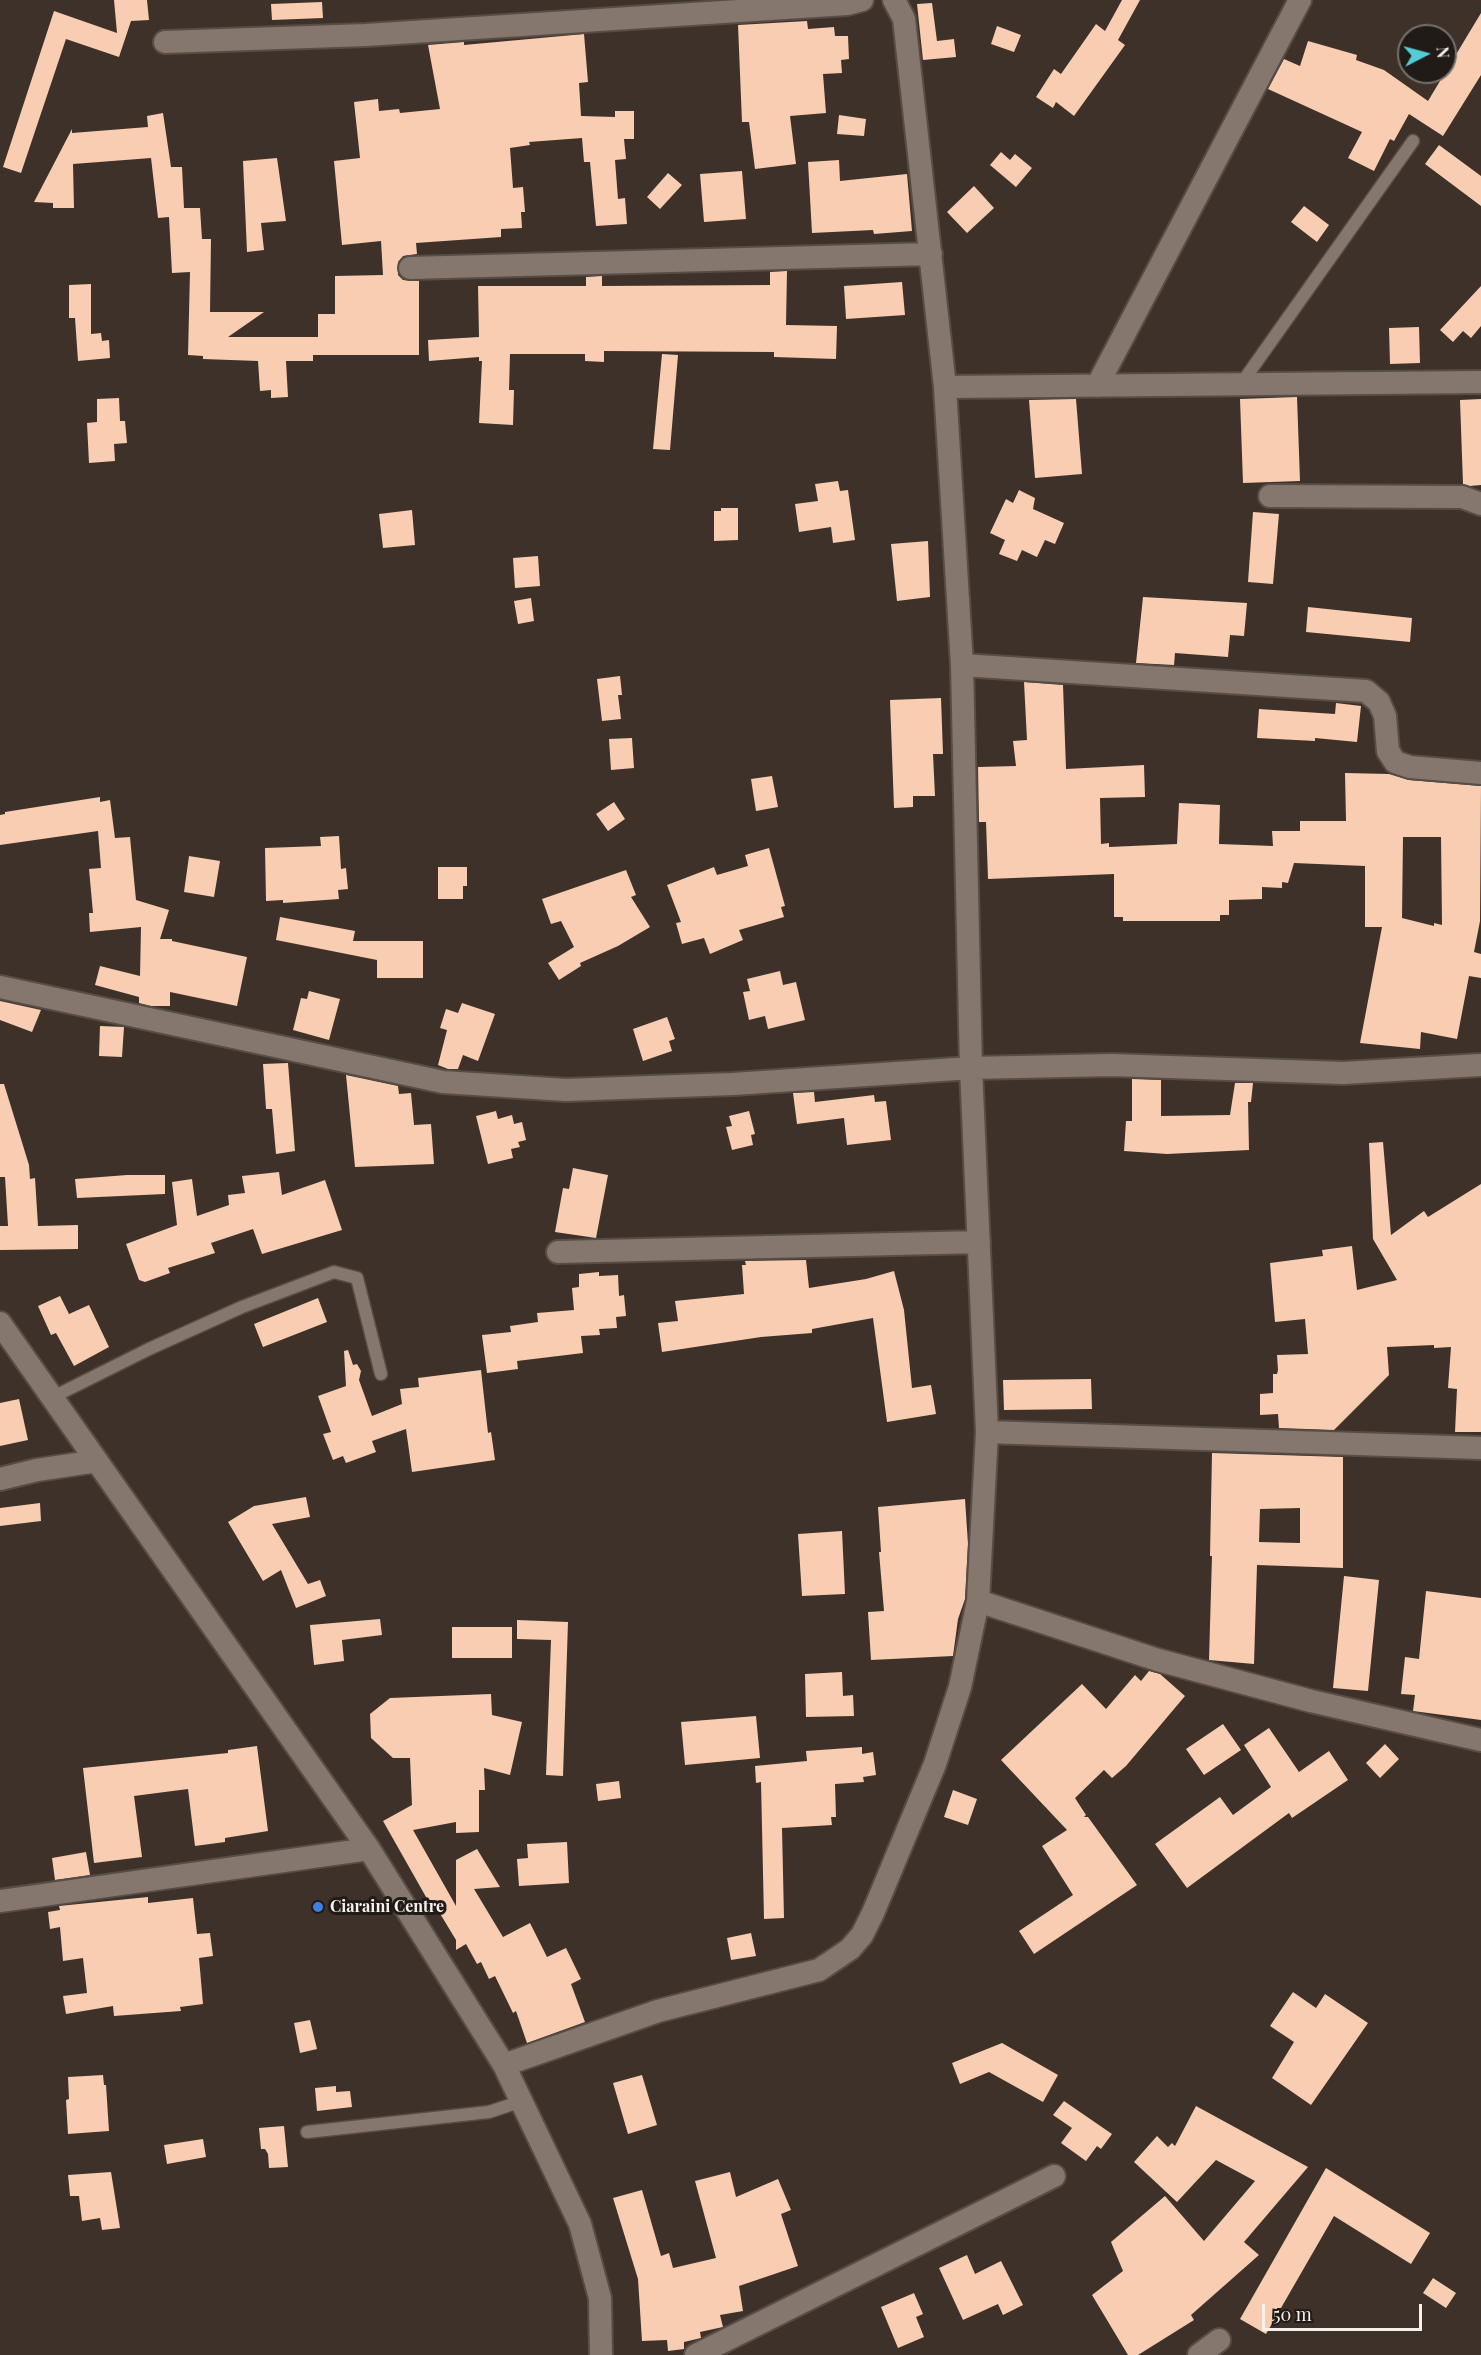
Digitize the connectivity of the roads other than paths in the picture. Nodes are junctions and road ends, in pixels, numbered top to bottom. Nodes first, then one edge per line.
1 (862, 0) edge
2 (894, 0) edge
3 (1300, 0) edge
4 (165, 42) dead end
5 (1413, 141) dead end
6 (931, 254) junction
7 (410, 268) dead end
8 (1481, 382) edge
9 (1241, 384) junction
10 (1097, 386) junction
11 (945, 387) junction
12 (1270, 496) dead end
13 (1481, 504) edge
14 (962, 665) junction
15 (1481, 772) edge
16 (0, 987) edge
17 (1481, 1065) edge
18 (971, 1068) junction
19 (979, 1242) junction
20 (558, 1252) dead end
21 (0, 1323) edge
22 (381, 1374) dead end
23 (53, 1397) junction
24 (987, 1432) junction
25 (1481, 1448) edge
26 (97, 1461) junction
27 (0, 1479) edge
28 (978, 1601) junction
29 (1481, 1740) edge
30 (369, 1849) junction
31 (0, 1901) edge
32 (504, 2065) junction
33 (522, 2101) junction
34 (306, 2132) dead end
35 (1054, 2176) dead end
36 (1219, 2340) dead end
37 (601, 2355) edge
38 (696, 2355) edge
39 (1200, 2355) edge

1 - 4 street
2 - 6 street
3 - 10 street
5 - 9 lane
6 - 7 street
6 - 11 street
8 - 9 street
9 - 10 street
10 - 11 street
11 - 14 street
12 - 13 street
14 - 15 street
14 - 18 street
16 - 18 street
17 - 18 street
18 - 19 street
19 - 20 street
19 - 24 street
21 - 23 street
22 - 23 lane
23 - 26 street
24 - 25 street
24 - 28 street
26 - 27 street
26 - 30 street
28 - 29 street
28 - 32 street
30 - 31 street
30 - 32 street
32 - 33 street
33 - 34 lane
33 - 37 street
35 - 38 street
36 - 39 street

